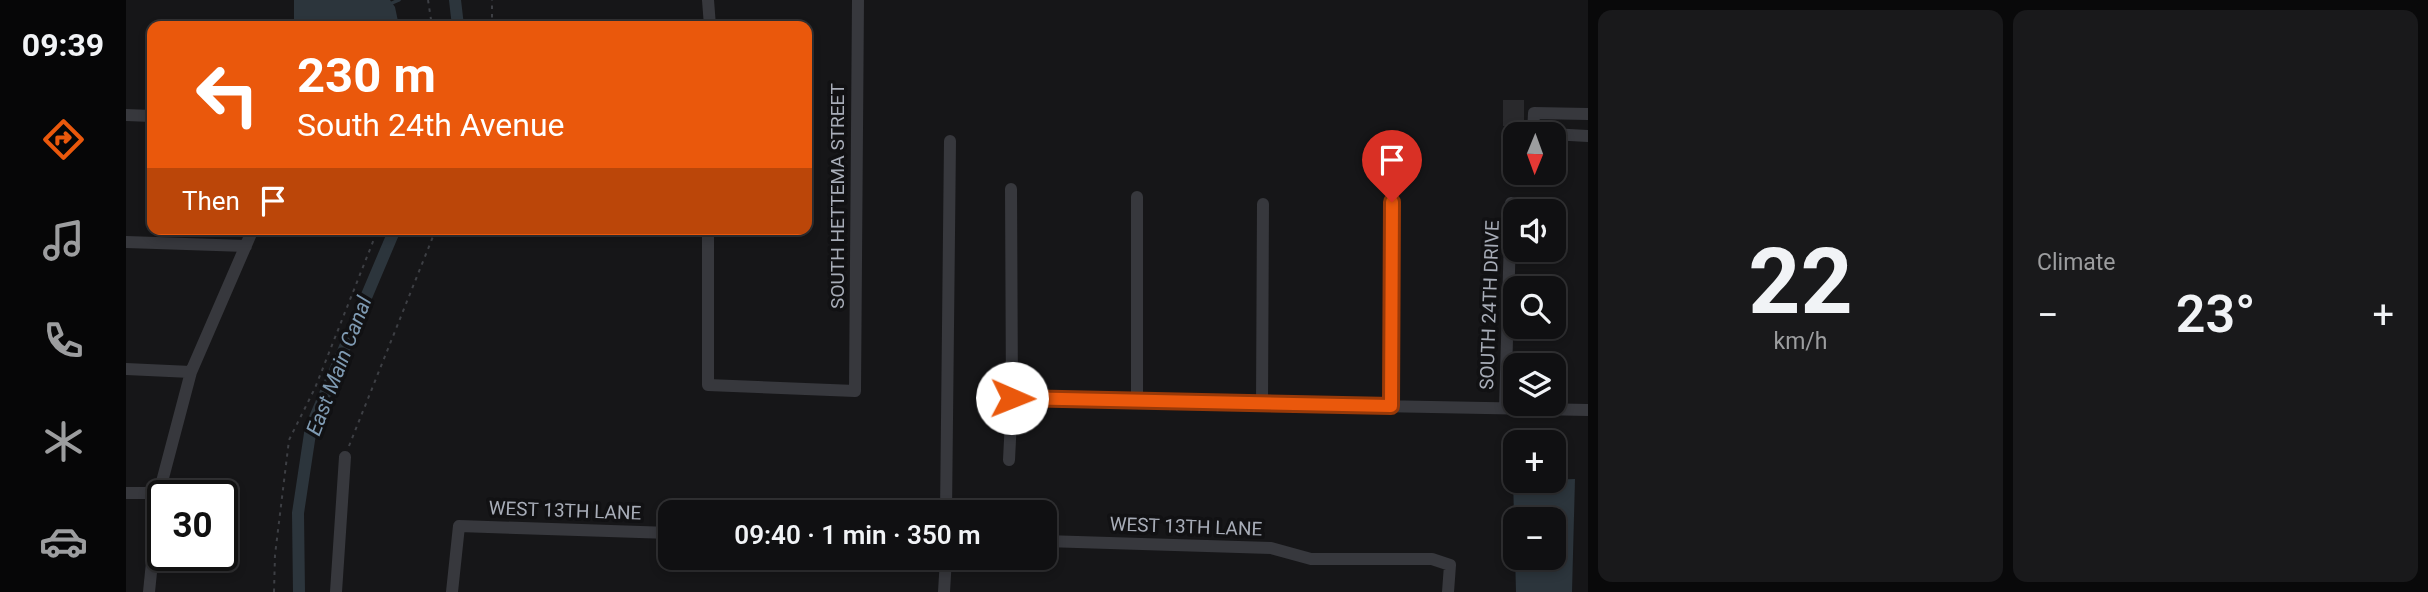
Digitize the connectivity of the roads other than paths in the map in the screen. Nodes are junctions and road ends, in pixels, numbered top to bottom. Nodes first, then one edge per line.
1 (708, 0) edge
2 (858, 0) edge
3 (710, 21) edge
4 (1588, 114) edge
5 (126, 115) edge
6 (147, 116) edge
7 (1588, 135) edge
8 (950, 141) dead end
9 (1011, 189) dead end
10 (1137, 197) dead end
11 (1392, 202) dead end
12 (1263, 204) dead end
13 (251, 235) edge
14 (708, 235) edge
15 (126, 242) edge
16 (246, 246) junction
17 (1509, 262) edge
18 (1507, 353) edge
19 (126, 369) edge
20 (191, 372) junction
21 (1012, 398) junction
22 (1138, 401) junction
23 (1262, 404) junction
24 (1391, 406) junction
25 (1503, 408) edge
26 (1566, 409) edge
27 (1588, 410) edge
28 (345, 457) road end
29 (1009, 460) dead end
30 (162, 480) edge
31 (126, 493) edge
32 (147, 493) edge
33 (946, 500) edge
34 (658, 533) edge
35 (1057, 541) edge
36 (945, 570) edge
37 (151, 571) edge
38 (149, 592) edge
39 (336, 592) edge
40 (452, 592) edge
41 (944, 592) edge
42 (1448, 592) edge

1 - 3 street
2 - 14 street, SOUTH HETTEMA STREET
4 - 7 street
5 - 6 street
8 - 33 street
9 - 21 street
10 - 22 street
11 - 24 street
12 - 23 street
13 - 16 street
15 - 16 street
16 - 20 street
17 - 18 street, SOUTH 24TH DRIVE
19 - 20 street
20 - 30 street
21 - 22 street
21 - 29 street
22 - 23 street
23 - 24 street
24 - 25 street
26 - 27 street
28 - 39 street
31 - 32 street
34 - 40 street, WEST 13TH LANE
35 - 42 street, WEST 13TH LANE
36 - 41 street
37 - 38 street

